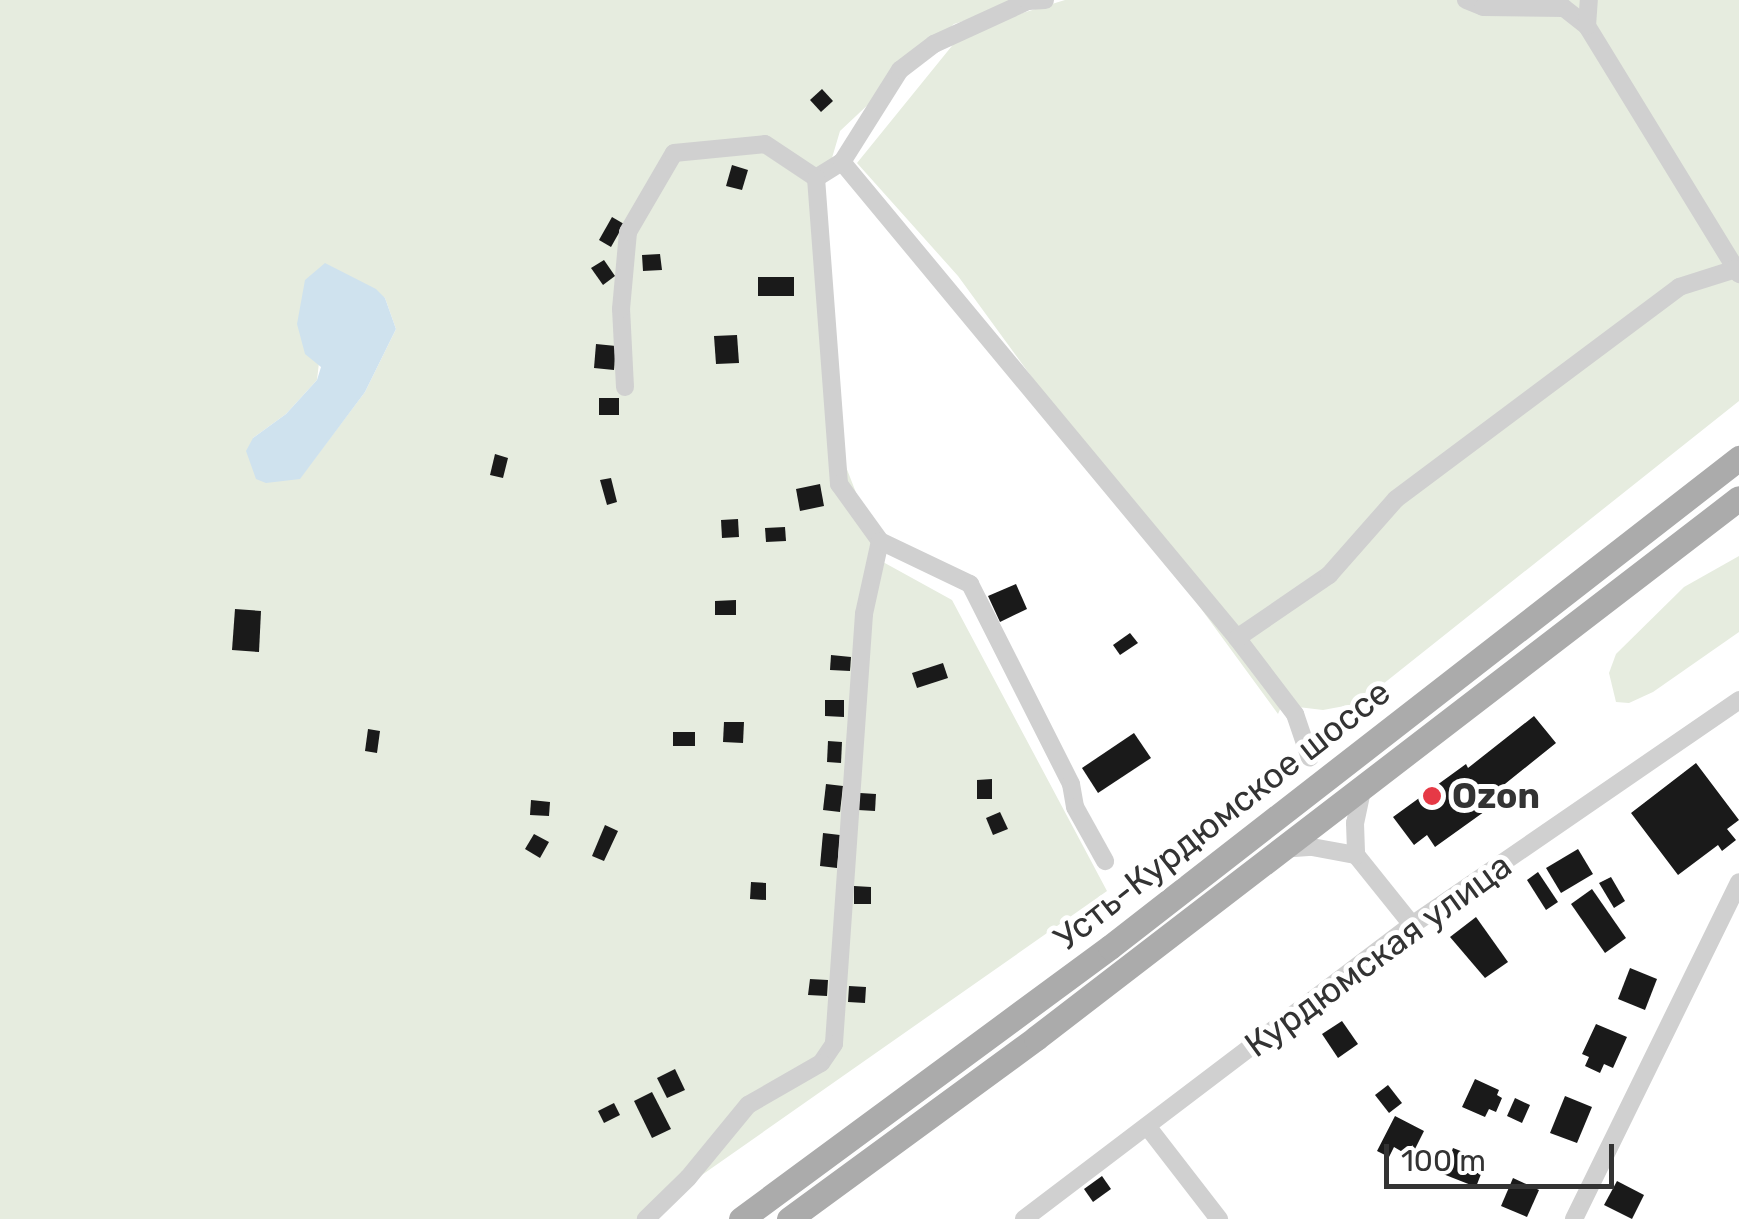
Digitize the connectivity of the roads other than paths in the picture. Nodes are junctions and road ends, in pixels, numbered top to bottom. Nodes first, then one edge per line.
1 (1045, 0) edge
2 (1466, 0) edge
3 (1590, 0) edge
4 (1587, 26) junction
5 (842, 162) junction
6 (816, 178) junction
7 (1737, 271) edge
8 (625, 386) dead end
9 (1739, 458) edge
10 (1739, 498) edge
11 (880, 541) junction
12 (1237, 638) junction
13 (1739, 700) edge
14 (1310, 758) dead end
15 (1363, 784) junction
16 (1280, 849) junction
17 (1356, 855) junction
18 (1105, 861) dead end
19 (1739, 882) edge
20 (1412, 925) junction
21 (1146, 1126) junction
22 (646, 1219) edge
23 (740, 1219) edge
24 (790, 1219) edge
25 (1024, 1219) edge
26 (1219, 1219) edge
27 (1574, 1219) edge

1 - 5 street
2 - 4 street
3 - 4 street
4 - 7 street
5 - 6 street
5 - 12 street
6 - 8 street
6 - 11 street
7 - 12 street
9 - 23 main road, Усть-Курдюмское шоссе
10 - 15 main road, Усть-Курдюмское шоссе
11 - 18 street
11 - 22 street
12 - 14 street
13 - 20 street, Курдюмская улица
15 - 16 main road, Усть-Курдюмское шоссе
15 - 17 street
16 - 17 street
16 - 24 main road, Усть-Курдюмское шоссе
17 - 20 street
19 - 27 street
20 - 21 street, Курдюмская улица
21 - 25 street, Курдюмская улица
21 - 26 street

